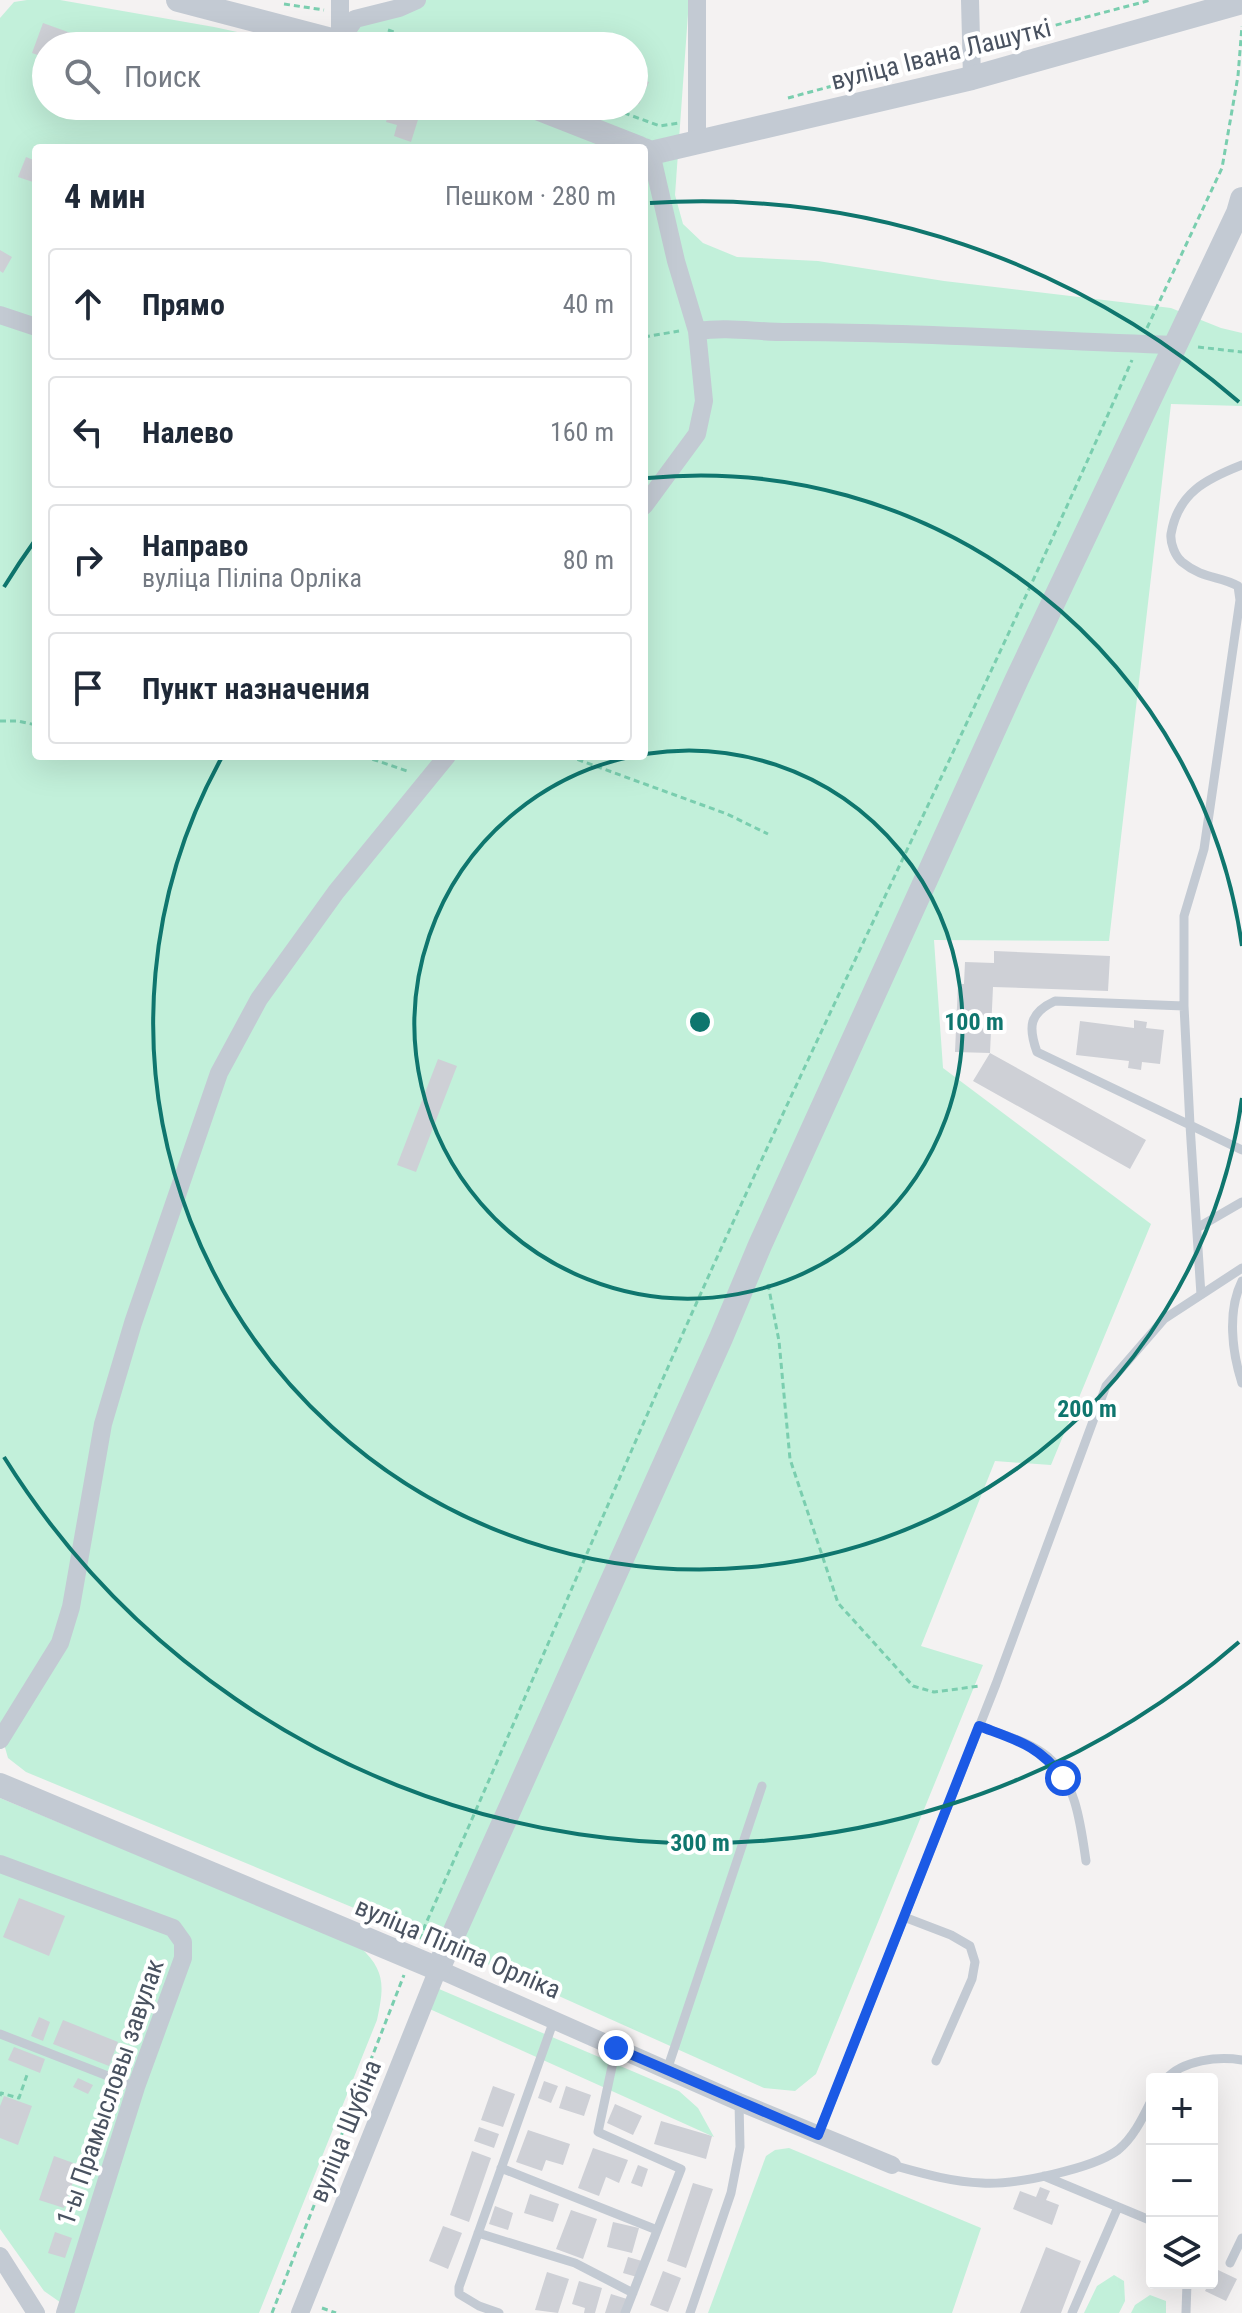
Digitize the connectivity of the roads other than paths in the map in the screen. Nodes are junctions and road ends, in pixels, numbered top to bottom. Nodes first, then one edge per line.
1 (178, 0) edge
2 (340, 0) edge
3 (417, 0) edge
4 (697, 0) edge
5 (970, 0) edge
6 (1242, 2) edge
7 (305, 32) edge
8 (346, 32) edge
9 (351, 32) edge
10 (972, 78) junction
11 (568, 120) edge
12 (697, 131) junction
13 (630, 144) edge
14 (648, 149) edge
15 (648, 161) edge
16 (1242, 199) edge
17 (0, 315) edge
18 (32, 326) edge
19 (697, 331) junction
20 (1174, 345) junction
21 (1242, 465) edge
22 (648, 501) edge
23 (444, 760) edge
24 (1184, 1006) junction
25 (1190, 1125) junction
26 (1242, 1150) edge
27 (1242, 1202) edge
28 (1197, 1228) junction
29 (1242, 1268) edge
30 (1242, 1281) edge
31 (1201, 1295) junction
32 (1242, 1383) edge
33 (979, 1726) junction
34 (0, 1740) edge
35 (0, 1785) edge
36 (762, 1786) dead end
37 (1086, 1861) dead end
38 (0, 1864) edge
39 (904, 1917) junction
40 (438, 1969) junction
41 (554, 2020) junction
42 (0, 2034) edge
43 (616, 2048) junction
44 (1242, 2060) edge
45 (936, 2061) dead end
46 (667, 2070) junction
47 (1173, 2073) edge
48 (136, 2087) junction
49 (739, 2102) junction
50 (1146, 2111) edge
51 (818, 2135) junction
52 (892, 2165) joint
53 (501, 2168) junction
54 (1044, 2176) junction
55 (1118, 2207) junction
56 (1146, 2219) edge
57 (657, 2230) junction
58 (478, 2233) junction
59 (1242, 2238) edge
60 (0, 2256) edge
61 (1230, 2263) dead end
62 (1187, 2289) edge
63 (633, 2293) junction
64 (36, 2313) edge
65 (65, 2313) edge
66 (300, 2313) edge
67 (499, 2313) edge
68 (625, 2313) edge
69 (690, 2313) edge
70 (1072, 2313) edge
71 (1186, 2313) edge

1 - 7 street
2 - 8 street
3 - 9 street
4 - 12 street
5 - 10 street
6 - 10 street, вуліца Івана Лашуткі
10 - 12 street, вуліца Івана Лашуткі
11 - 13 street
12 - 14 street, вуліца Івана Лашуткі
15 - 19 street
16 - 20 street
17 - 18 street
19 - 20 street
19 - 22 street
20 - 40 street
21 - 24 lane
23 - 34 street
24 - 25 lane
24 - 25 lane
25 - 26 lane
25 - 28 lane
27 - 28 lane
28 - 31 lane
29 - 31 lane
30 - 32 lane
31 - 33 lane
33 - 37 lane
33 - 39 lane
35 - 40 street, вуліца Піліпа Орліка
36 - 46 lane
38 - 48 street, 1-ы Прамысловы завулак
39 - 45 lane
39 - 51 lane
40 - 41 street, вуліца Піліпа Орліка
40 - 66 street, вуліца Шубіна
41 - 43 street, вуліца Піліпа Орліка
41 - 53 lane
42 - 48 lane
43 - 46 street, вуліца Піліпа Орліка
43 - 57 lane
44 - 47 lane
46 - 49 street, вуліца Піліпа Орліка
48 - 65 street, 1-ы Прамысловы завулак
49 - 51 street, вуліца Піліпа Орліка
49 - 69 lane
50 - 54 lane
51 - 52 street, вуліца Піліпа Орліка
52 - 54 lane
53 - 57 lane
53 - 58 lane
54 - 55 lane
55 - 56 lane
55 - 70 lane
57 - 63 lane
58 - 63 lane
58 - 67 lane
59 - 61 lane
60 - 64 street
62 - 71 lane
63 - 68 lane

